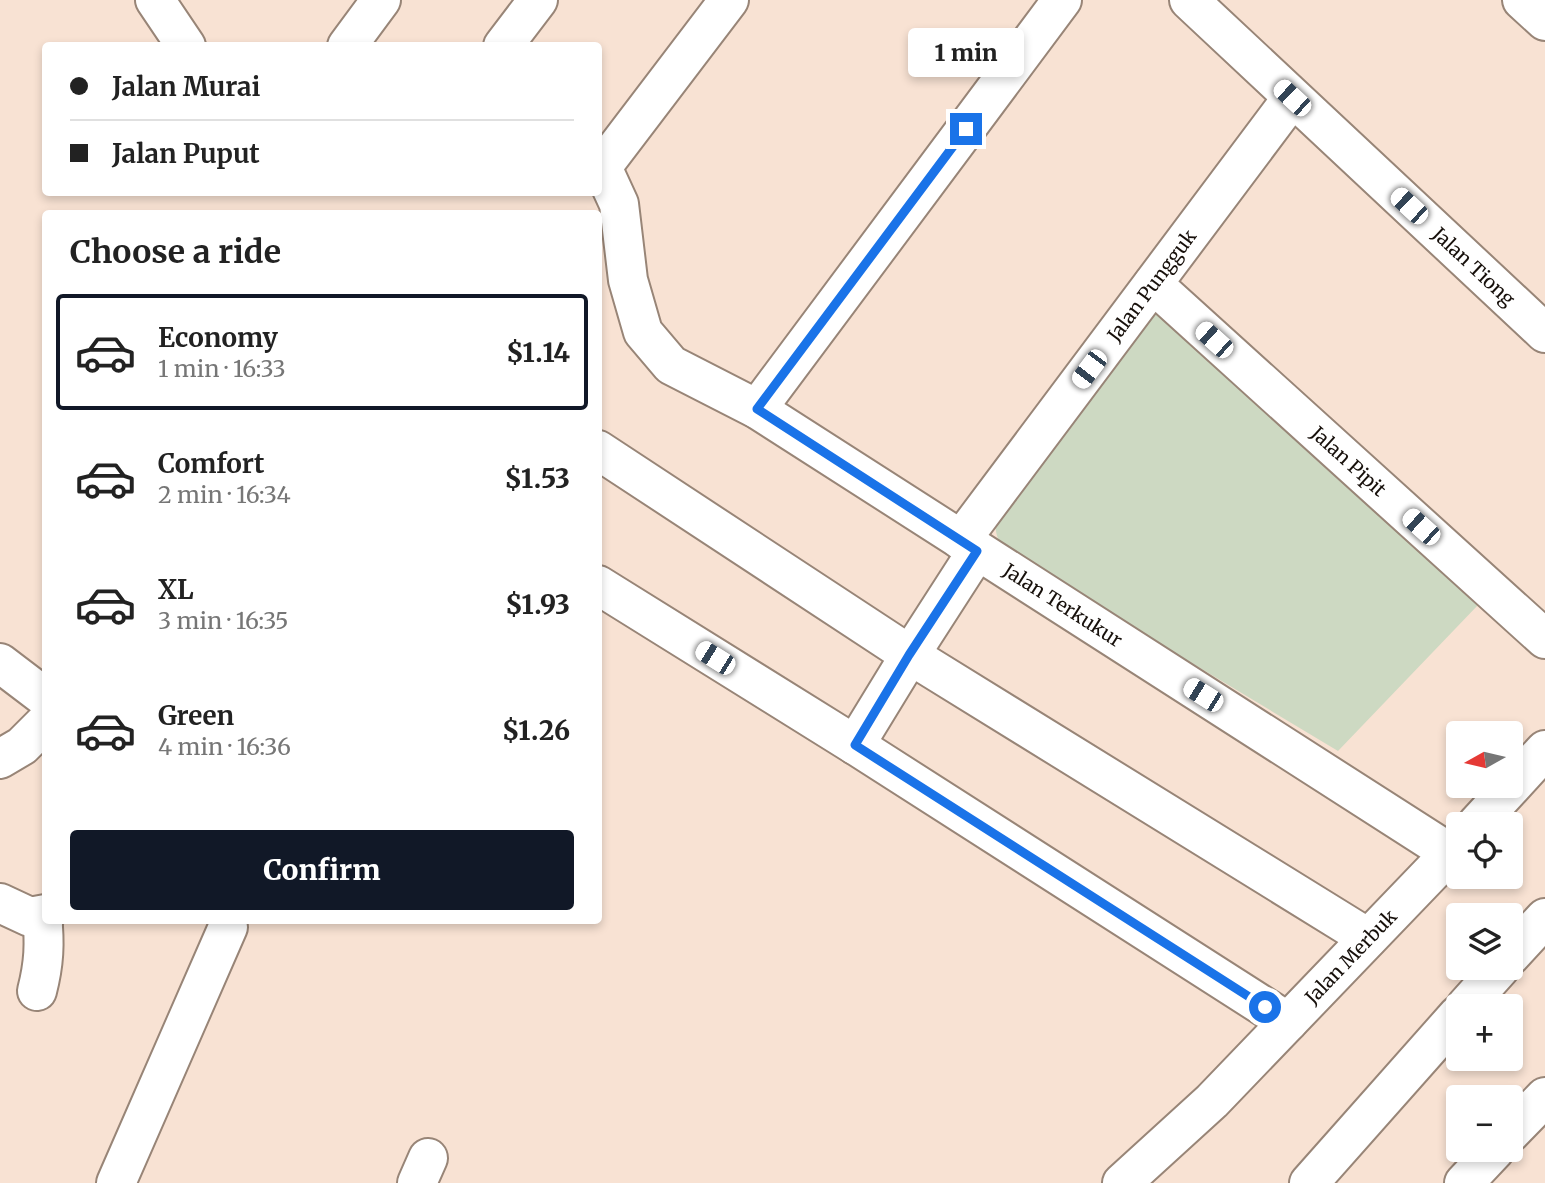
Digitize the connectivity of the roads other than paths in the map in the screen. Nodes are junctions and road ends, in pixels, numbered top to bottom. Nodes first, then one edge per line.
1 (155, 0) edge
2 (381, 0) edge
3 (538, 0) edge
4 (729, 0) edge
5 (1062, 0) edge
6 (1189, 0) edge
7 (1522, 0) edge
8 (1545, 21) edge
9 (183, 42) edge
10 (350, 42) edge
11 (506, 42) edge
12 (1292, 98) junction
13 (602, 163) edge
14 (602, 170) edge
15 (1153, 284) junction
16 (1545, 333) edge
17 (757, 409) junction
18 (602, 453) edge
19 (969, 546) junction
20 (602, 587) edge
21 (1545, 639) edge
22 (909, 655) junction
23 (0, 663) edge
24 (42, 695) edge
25 (42, 726) edge
26 (855, 745) junction
27 (1545, 750) edge
28 (0, 759) edge
29 (1488, 812) edge
30 (1446, 844) edge
31 (1446, 857) edge
32 (0, 903) edge
33 (42, 915) edge
34 (1545, 918) edge
35 (44, 924) edge
36 (228, 926) dead end
37 (1368, 937) junction
38 (1523, 942) edge
39 (1489, 980) edge
40 (37, 990) dead end
41 (1477, 994) edge
42 (1288, 1022) junction
43 (1446, 1029) edge
44 (1484, 1162) edge
45 (1131, 1181) edge
46 (116, 1183) edge
47 (1309, 1183) edge
48 (1464, 1183) edge

1 - 9 street
2 - 10 street
3 - 11 street
4 - 13 street
5 - 17 street
6 - 12 street, Jalan Tiong
7 - 8 street
12 - 15 street, Jalan Pungguk
12 - 16 street, Jalan Tiong
14 - 17 street, Jalan Terkukur
15 - 19 street, Jalan Pungguk
15 - 21 street, Jalan Pipit
17 - 19 street, Jalan Terkukur
18 - 22 street
19 - 22 street, Jalan Pungguk
19 - 30 street, Jalan Terkukur
20 - 26 street
22 - 26 street, Jalan Pungguk
22 - 37 street
23 - 24 street
25 - 28 street
26 - 42 street
27 - 29 street
31 - 37 street, Jalan Merbuk
32 - 33 street
34 - 38 street
35 - 40 street
36 - 46 street
37 - 42 street, Jalan Merbuk
39 - 41 street
42 - 45 street, Jalan Merbuk
43 - 47 street
44 - 48 street

